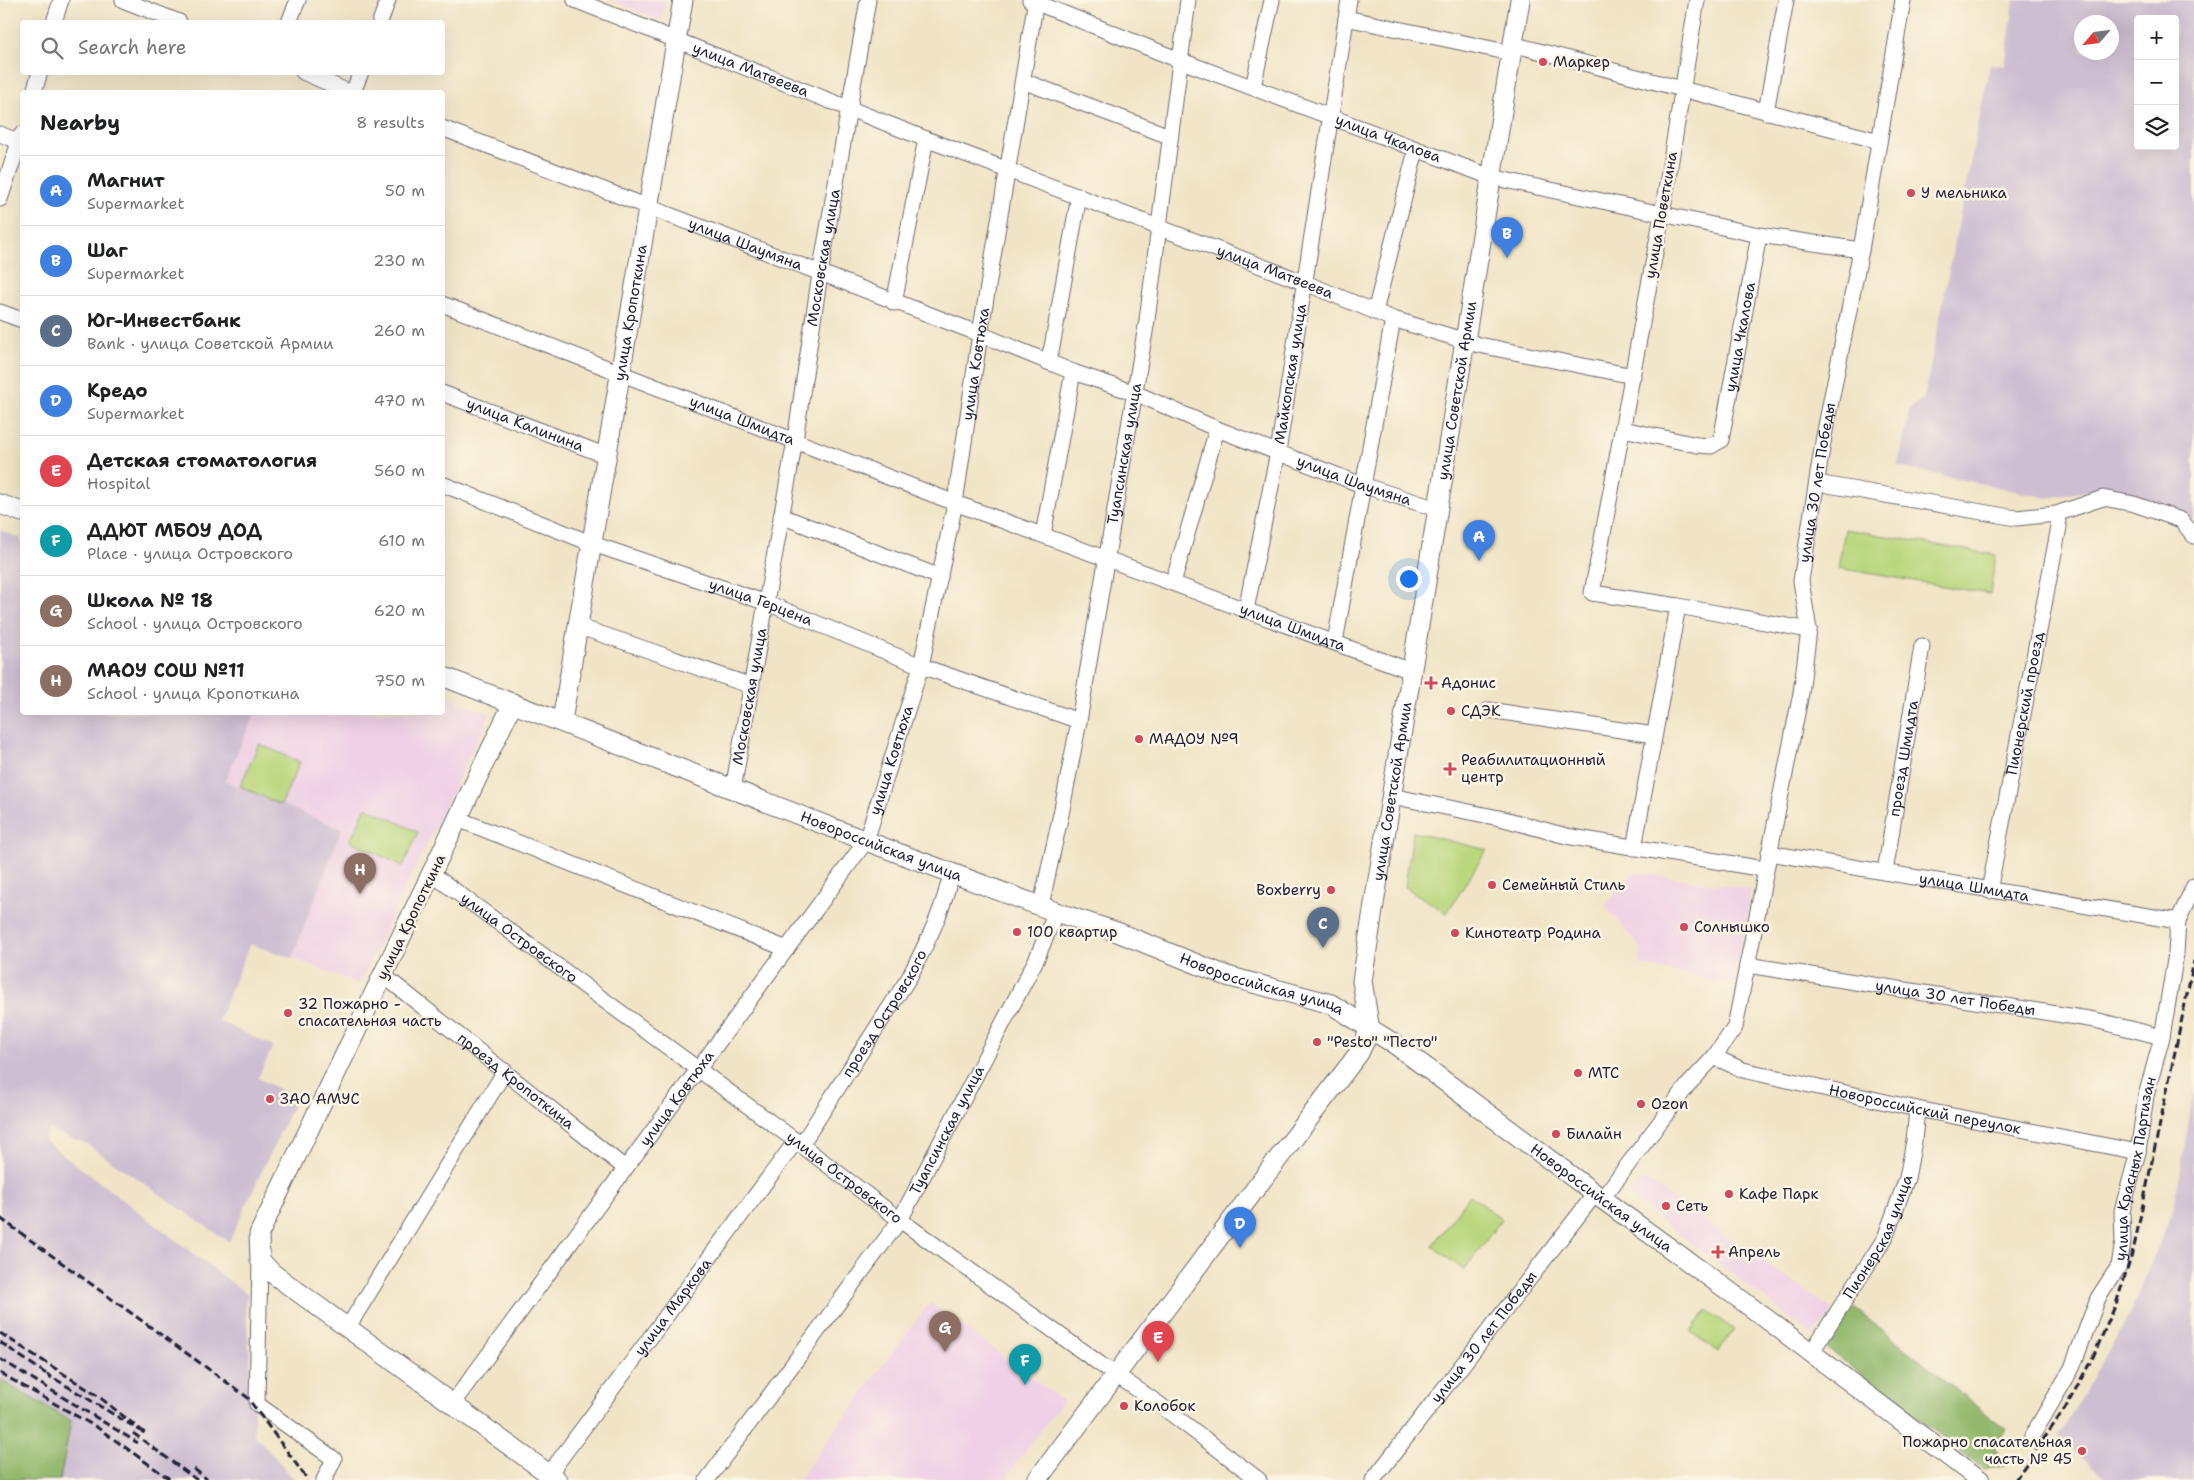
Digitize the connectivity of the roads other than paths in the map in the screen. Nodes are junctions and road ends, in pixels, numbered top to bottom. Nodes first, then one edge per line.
1 (61, 0) edge
2 (122, 0) edge
3 (298, 0) edge
4 (388, 0) edge
5 (575, 0) edge
6 (683, 0) edge
7 (868, 0) edge
8 (1188, 0) edge
9 (1272, 0) edge
10 (1349, 0) edge
11 (1520, 0) edge
12 (1697, 0) edge
13 (1786, 0) edge
14 (1903, 0) edge
15 (1034, 1) edge
16 (1346, 18) junction
17 (55, 20) edge
18 (174, 20) edge
19 (290, 20) edge
20 (381, 20) edge
21 (676, 40) junction
22 (1512, 49) junction
23 (1179, 60) junction
24 (39, 75) edge
25 (309, 75) edge
26 (360, 75) edge
27 (1023, 81) junction
28 (1253, 87) junction
29 (35, 90) edge
30 (345, 90) edge
31 (355, 90) edge
32 (1682, 90) junction
33 (850, 108) junction
34 (1766, 112) junction
35 (1331, 118) junction
36 (445, 129) edge
37 (0, 134) edge
38 (1169, 136) junction
39 (20, 139) edge
40 (926, 139) junction
41 (1880, 141) junction
42 (20, 145) edge
43 (1416, 150) junction
44 (1008, 169) junction
45 (1491, 177) junction
46 (1079, 196) junction
47 (0, 199) edge
48 (648, 206) junction
49 (1662, 215) junction
50 (1158, 226) junction
51 (1759, 235) junction
52 (1860, 250) junction
53 (820, 274) junction
54 (1303, 282) junction
55 (894, 303) junction
56 (445, 305) edge
57 (0, 312) edge
58 (1375, 312) junction
59 (20, 319) edge
60 (1393, 320) junction
61 (980, 334) junction
62 (1464, 342) junction
63 (1047, 362) junction
64 (620, 372) junction
65 (1073, 372) junction
66 (1633, 376) junction
67 (1135, 392) junction
68 (445, 394) edge
69 (1217, 429) junction
70 (1623, 429) junction
71 (794, 440) junction
72 (1278, 452) junction
73 (607, 456) junction
74 (1817, 483) junction
75 (445, 485) edge
76 (1362, 485) junction
77 (955, 503) junction
78 (0, 504) edge
79 (1437, 508) junction
80 (20, 511) edge
81 (2056, 514) junction
82 (781, 516) junction
83 (1043, 535) junction
84 (2194, 536) edge
85 (593, 544) junction
86 (1107, 559) junction
87 (940, 577) junction
88 (1174, 583) junction
89 (767, 602) junction
90 (1678, 606) junction
91 (1246, 610) junction
92 (579, 627) junction
93 (1809, 630) junction
94 (1335, 642) junction
95 (1922, 646) dead end
96 (921, 666) junction
97 (1411, 671) junction
98 (445, 677) edge
99 (752, 686) junction
100 (513, 703) junction
101 (1489, 710) dead end
102 (562, 721) junction
103 (1079, 721) junction
104 (1654, 735) junction
105 (733, 789) junction
106 (1391, 796) junction
107 (458, 819) junction
108 (866, 841) junction
109 (1634, 848) junction
110 (1769, 853) junction
111 (1764, 869) junction
112 (951, 872) junction
113 (1885, 872) junction
114 (432, 874) junction
115 (2194, 886) edge
116 (1989, 891) junction
117 (1048, 908) junction
118 (2178, 921) junction
119 (787, 948) junction
120 (1747, 965) junction
121 (383, 975) junction
122 (1370, 1030) junction
123 (2162, 1037) junction
124 (1714, 1057) junction
125 (698, 1068) junction
126 (505, 1071) junction
127 (1917, 1109) junction
128 (798, 1143) junction
129 (2138, 1152) junction
130 (625, 1168) junction
131 (1598, 1196) junction
132 (900, 1220) junction
133 (260, 1260) junction
134 (348, 1327) junction
135 (1811, 1353) junction
136 (1117, 1375) junction
137 (453, 1403) junction
138 (2032, 1436) dead end
139 (553, 1478) edge
140 (324, 1480) edge
141 (707, 1480) edge
142 (1037, 1480) edge
143 (1258, 1480) edge
144 (1373, 1480) edge
145 (1980, 1480) edge

1 - 17 street
2 - 18 street
3 - 19 street
4 - 20 street
5 - 21 street, улица Матвеева
6 - 21 main road, улица Кропоткина
7 - 33 street, Московская улица
8 - 23 street, Туапсинская улица
9 - 28 street
10 - 16 street, Майкопская улица
11 - 22 main road, улица Советской Армии
12 - 32 street, улица Поветкина
13 - 34 street
14 - 41 street, улица 30 лет Победы
15 - 23 street, улица Чкалова
15 - 27 street, улица Ковтюха
16 - 22 street
16 - 35 street, Майкопская улица
21 - 33 street, улица Матвеева
21 - 48 main road, улица Кропоткина
22 - 32 street
22 - 45 main road, улица Советской Армии
23 - 28 street, улица Чкалова
23 - 38 street, Туапсинская улица
24 - 29 street
25 - 30 street
26 - 31 street
27 - 38 street
27 - 44 street, улица Ковтюха
28 - 35 street, улица Чкалова
32 - 34 street
32 - 49 street, улица Поветкина
33 - 40 street, улица Матвеева
33 - 53 street, Московская улица
34 - 41 street
35 - 43 street, улица Чкалова
35 - 54 street, Майкопская улица
36 - 48 street, улица Шаумяна
37 - 39 street
38 - 50 street, Туапсинская улица
40 - 44 street, улица Матвеева
40 - 55 street
41 - 52 street, улица 30 лет Победы
42 - 47 street
43 - 45 street, улица Чкалова
43 - 58 street
44 - 46 street, улица Матвеева
44 - 61 street, улица Ковтюха
45 - 49 street, улица Чкалова
45 - 62 main road, улица Советской Армии
46 - 50 street, улица Матвеева
46 - 63 street
48 - 53 street, улица Шаумяна
48 - 64 main road, улица Кропоткина
49 - 51 street, улица Чкалова
49 - 66 street, улица Поветкина
50 - 54 street, улица Матвеева
50 - 67 street, Туапсинская улица
51 - 52 street, улица Чкалова
51 - 70 street, улица Чкалова
52 - 74 street, улица 30 лет Победы
53 - 55 street, улица Шаумяна
53 - 71 street, Московская улица
54 - 58 street, улица Матвеева
54 - 72 street, Майкопская улица
55 - 61 street, улица Шаумяна
56 - 64 street, улица Шмидта
57 - 59 street
58 - 60 street, улица Матвеева
60 - 62 street, улица Матвеева
60 - 76 street
61 - 63 street, улица Шаумяна
61 - 77 street, улица Ковтюха
62 - 66 street, улица Матвеева
62 - 79 main road, улица Советской Армии
63 - 65 street, улица Шаумяна
64 - 71 street, улица Шмидта
64 - 73 main road, улица Кропоткина
65 - 67 street, улица Шаумяна
65 - 83 street
66 - 70 street, улица Поветкина
67 - 69 street, улица Шаумяна
67 - 86 street, Туапсинская улица
68 - 73 street, улица Калинина
69 - 72 street, улица Шаумяна
69 - 88 street
70 - 90 street, улица Поветкина
71 - 77 street, улица Шмидта
71 - 82 street, Московская улица
72 - 76 street, улица Шаумяна
72 - 91 street, Майкопская улица
73 - 85 main road, улица Кропоткина
74 - 81 street
74 - 93 street, улица 30 лет Победы
75 - 85 street, улица Герцена
76 - 79 street, улица Шаумяна
76 - 94 street
77 - 83 street, улица Шмидта
77 - 87 street, улица Ковтюха
78 - 80 main road
79 - 97 main road, улица Советской Армии
81 - 84 street
81 - 116 street, Пионерский проезд
82 - 87 street
82 - 89 street, Московская улица
83 - 86 street, улица Шмидта
85 - 89 street, улица Герцена
85 - 92 main road, улица Кропоткина
86 - 88 street, улица Шмидта
86 - 103 street, Туапсинская улица
87 - 96 street, улица Ковтюха
88 - 91 street, улица Шмидта
89 - 96 street, улица Герцена
89 - 99 street, Московская улица
90 - 93 street
90 - 104 street
91 - 94 street, улица Шмидта
92 - 99 street
92 - 102 main road, улица Кропоткина
93 - 110 street, улица 30 лет Победы
94 - 97 street, улица Шмидта
95 - 113 street, проезд Шмидта
96 - 103 street, улица Герцена
96 - 108 street, улица Ковтюха
97 - 106 main road, улица Советской Армии
98 - 100 main road, Новороссийская улица
99 - 105 street, Московская улица
100 - 102 main road, Новороссийская улица
100 - 107 main road, улица Кропоткина
101 - 104 street
102 - 105 main road, Новороссийская улица
103 - 117 street, Туапсинская улица
104 - 109 street
105 - 108 main road, Новороссийская улица
106 - 109 street
106 - 122 main road, улица Советской Армии
107 - 114 main road, улица Кропоткина
107 - 119 street
108 - 112 main road, Новороссийская улица
108 - 119 street, улица Ковтюха
109 - 111 street
110 - 111 street, улица 30 лет Победы
110 - 113 street, улица Шмидта
111 - 120 street, улица 30 лет Победы
112 - 117 main road, Новороссийская улица
112 - 128 street, проезд Островского
113 - 116 street, улица Шмидта
114 - 121 main road, улица Кропоткина
114 - 125 street, улица Островского
115 - 118 street, улица Красных Партизан
116 - 118 street, улица Шмидта
117 - 122 main road, Новороссийская улица
117 - 132 street, Туапсинская улица
118 - 123 street, улица Красных Партизан
119 - 125 street, улица Ковтюха
120 - 123 street, улица 30 лет Победы
120 - 124 street, улица 30 лет Победы
121 - 126 street, проезд Кропоткина
121 - 133 main road, улица Кропоткина
122 - 131 main road, Новороссийская улица
122 - 136 main road
123 - 129 street, улица Красных Партизан
124 - 127 street, Новороссийский переулок
124 - 131 street, улица 30 лет Победы
125 - 128 street, улица Островского
125 - 130 street, улица Ковтюха
126 - 130 street, проезд Кропоткина
126 - 134 street
127 - 129 street, Новороссийский переулок
127 - 135 street, Пионерская улица
128 - 132 street, улица Островского
128 - 139 street, улица Маркова
129 - 138 street, улица Красных Партизан
130 - 137 street, улица Ковтюха
131 - 135 main road, Новороссийская улица
131 - 144 street, улица 30 лет Победы
132 - 136 street, улица Островского
132 - 141 street, Туапсинская улица
133 - 134 main road, улица Маркова
133 - 140 street
134 - 137 main road, улица Маркова
135 - 145 main road, Новороссийская улица
136 - 142 main road
136 - 143 street, улица Островского
137 - 139 main road, улица Маркова

